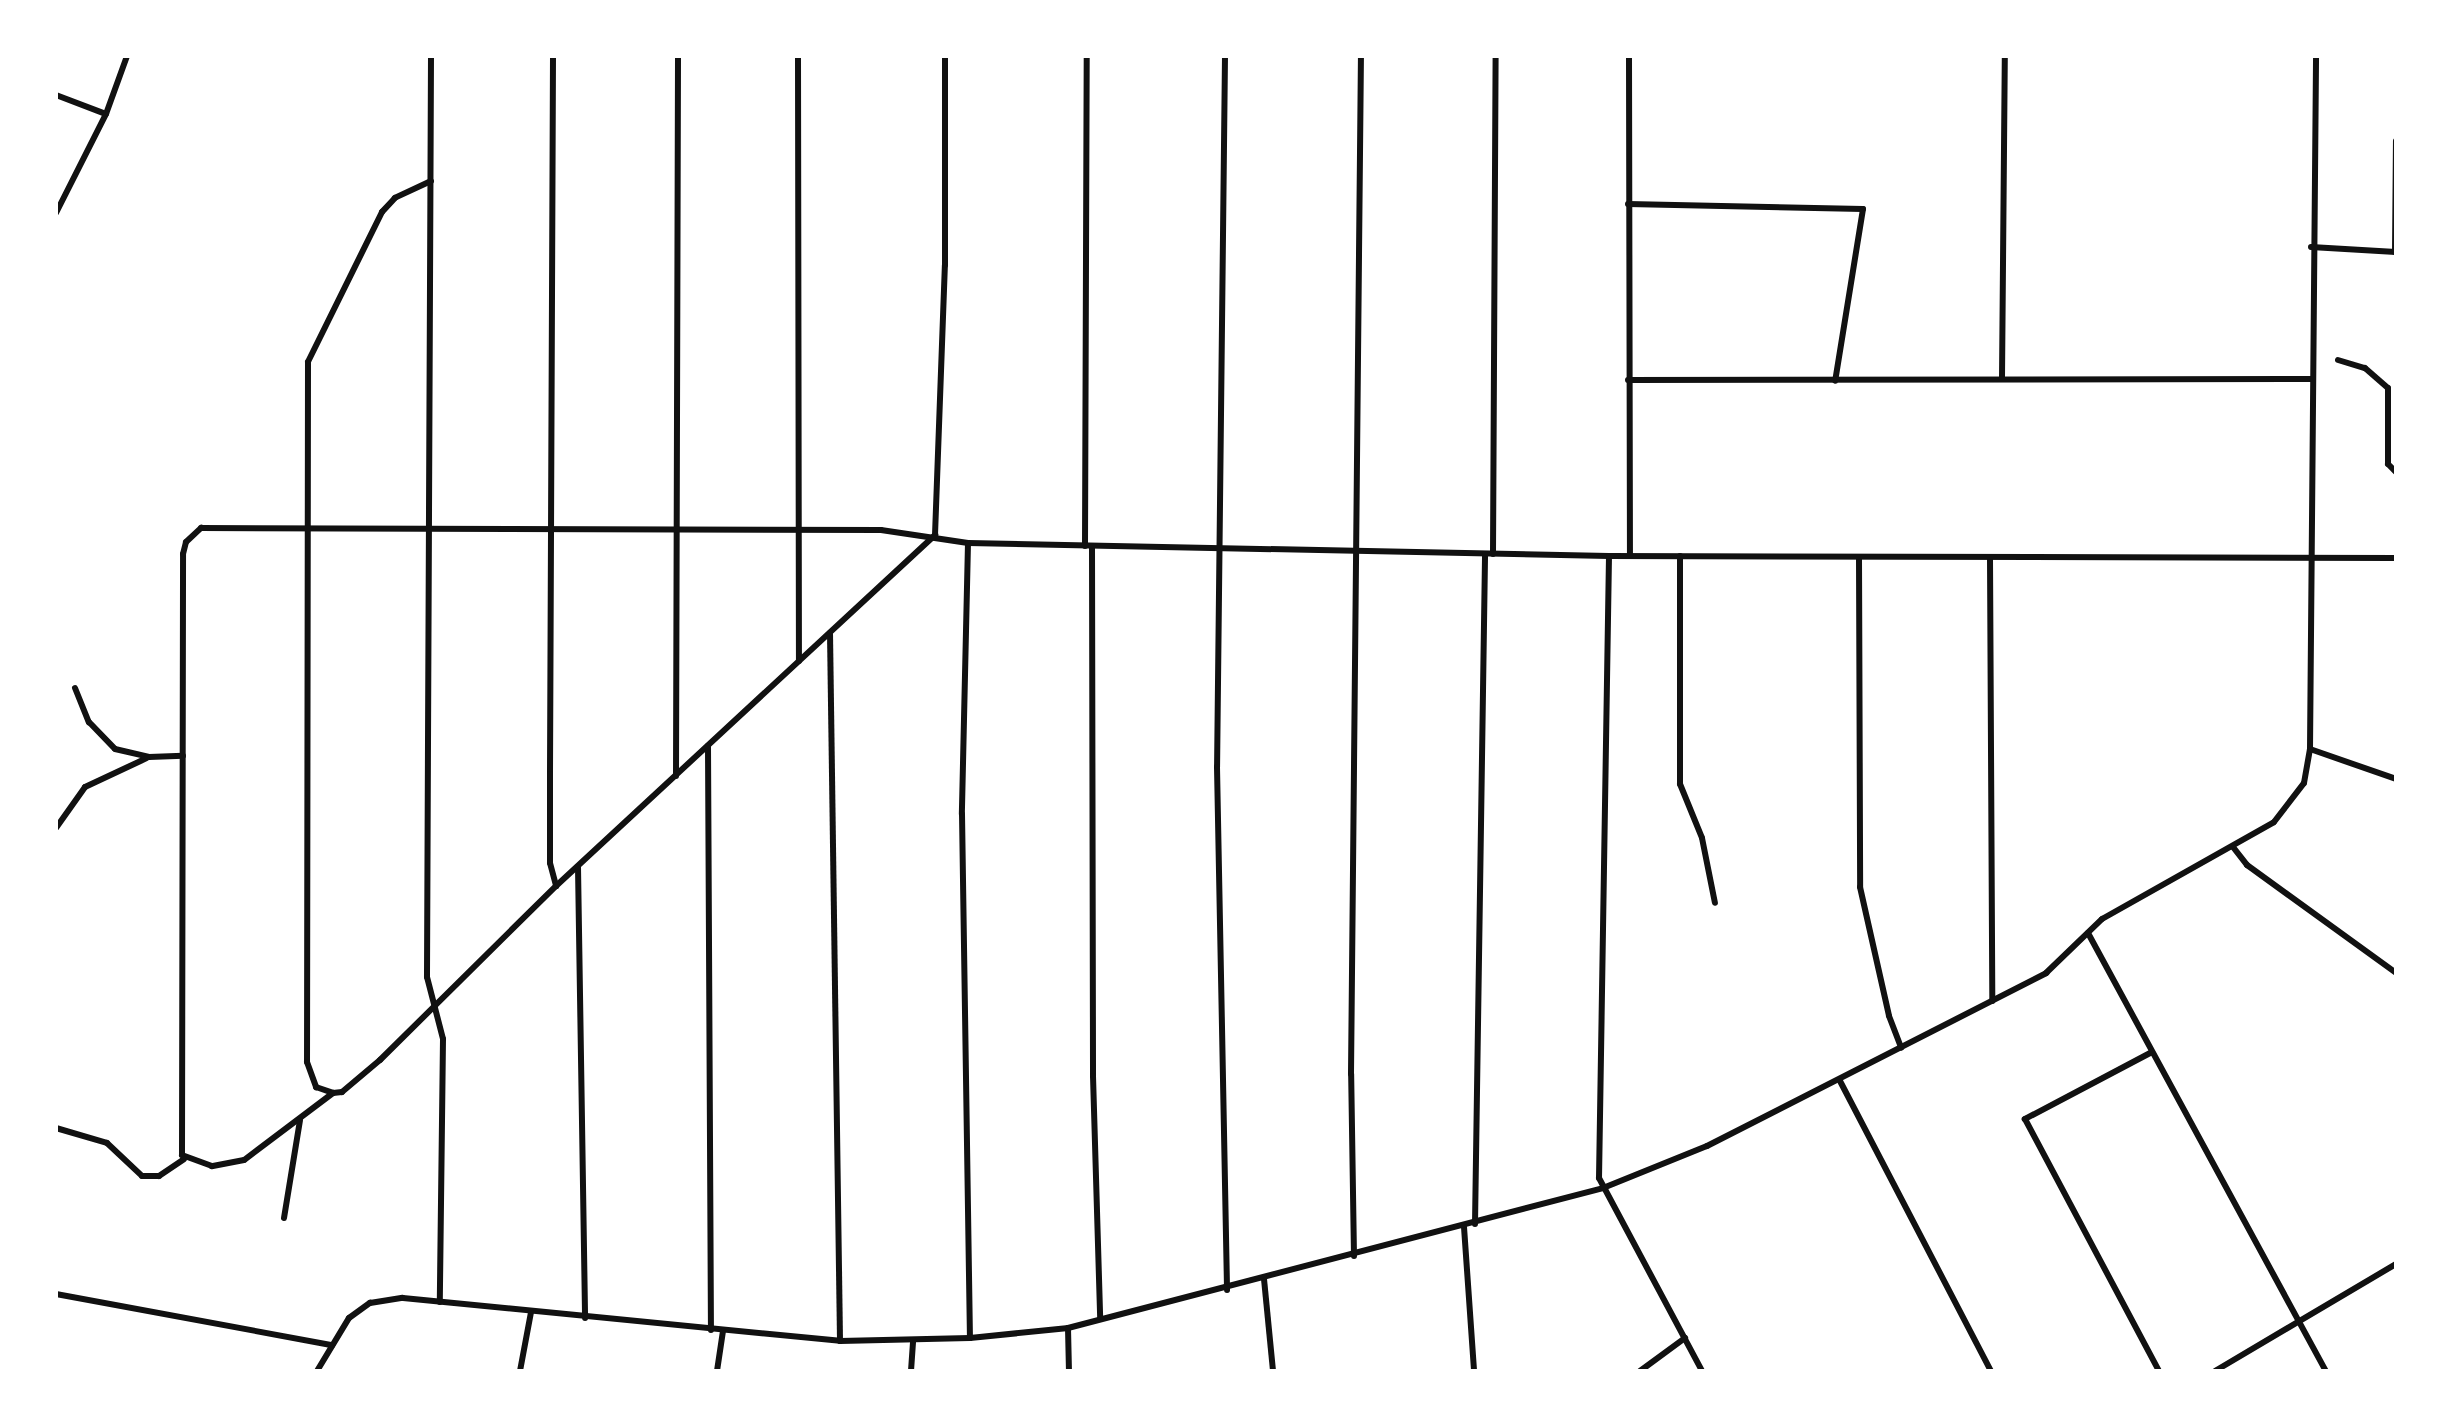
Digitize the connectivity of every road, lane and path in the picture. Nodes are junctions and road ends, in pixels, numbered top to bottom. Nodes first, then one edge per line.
1 (127, 56) edge
2 (431, 56) edge
3 (553, 56) edge
4 (678, 56) edge
5 (798, 56) edge
6 (945, 56) edge
7 (1087, 56) edge
8 (1225, 56) edge
9 (1361, 56) edge
10 (1496, 56) edge
11 (1629, 56) edge
12 (2005, 56) edge
13 (2316, 56) edge
14 (56, 95) edge
15 (106, 114) junction
16 (2396, 141) edge
17 (431, 181) junction
18 (1628, 204) junction
19 (56, 213) edge
20 (2311, 247) junction
21 (2395, 252) edge
22 (2338, 360) dead end
23 (2002, 378) junction
24 (2313, 379) junction
25 (1628, 380) junction
26 (1835, 381) junction
27 (2396, 472) edge
28 (551, 526) junction
29 (674, 527) junction
30 (431, 528) junction
31 (307, 530) junction
32 (796, 530) junction
33 (935, 535) junction
34 (968, 543) junction
35 (1088, 546) junction
36 (1222, 548) junction
37 (1359, 550) junction
38 (1489, 554) junction
39 (1609, 556) junction
40 (1630, 556) junction
41 (1680, 556) junction
42 (1859, 557) junction
43 (1990, 558) junction
44 (2396, 558) edge
45 (2311, 559) junction
46 (830, 633) junction
47 (799, 661) junction
48 (75, 688) dead end
49 (708, 746) junction
50 (2310, 749) junction
51 (183, 756) junction
52 (149, 757) junction
53 (676, 776) junction
54 (2396, 779) edge
55 (56, 828) edge
56 (2233, 847) junction
57 (578, 867) junction
58 (556, 886) junction
59 (1715, 903) dead end
60 (2088, 933) junction
61 (2396, 973) edge
62 (1992, 1001) junction
63 (437, 1005) junction
64 (1901, 1048) junction
65 (2152, 1052) junction
66 (1840, 1081) junction
67 (333, 1093) junction
68 (300, 1120) junction
69 (56, 1128) edge
70 (184, 1159) junction
71 (1603, 1188) junction
72 (284, 1218) dead end
73 (1475, 1224) junction
74 (1464, 1227) junction
75 (1354, 1256) junction
76 (2396, 1264) edge
77 (1264, 1279) junction
78 (1227, 1290) junction
79 (56, 1294) edge
80 (440, 1302) junction
81 (531, 1312) junction
82 (585, 1318) junction
83 (1100, 1319) junction
84 (2298, 1322) junction
85 (1068, 1328) junction
86 (711, 1330) junction
87 (723, 1331) junction
88 (970, 1338) junction
89 (1685, 1338) junction
90 (913, 1340) junction
91 (840, 1341) junction
92 (332, 1345) junction
93 (317, 1371) edge
94 (520, 1371) edge
95 (717, 1371) edge
96 (911, 1371) edge
97 (1069, 1371) edge
98 (1273, 1371) edge
99 (1474, 1371) edge
100 (1640, 1371) edge
101 (1702, 1371) edge
102 (1991, 1371) edge
103 (2159, 1371) edge
104 (2215, 1371) edge
105 (2326, 1371) edge

1 - 15 street
2 - 17 street
3 - 28 street
4 - 29 street
5 - 32 street
6 - 33 street
7 - 35 street
8 - 36 street
9 - 37 street
10 - 38 street
11 - 18 street
12 - 23 street
13 - 20 street
14 - 15 street
15 - 19 street
16 - 21 street
17 - 30 street
17 - 31 street
18 - 25 street
18 - 26 street
20 - 21 street
20 - 24 street
22 - 27 street
23 - 24 street
23 - 26 street
24 - 45 street
25 - 26 street
25 - 40 street
28 - 29 street
28 - 30 street
28 - 58 street
29 - 32 street
29 - 53 street
30 - 31 street
30 - 63 street
31 - 51 street
31 - 67 street
32 - 33 street
32 - 47 street
33 - 34 street
33 - 46 street
34 - 35 street
34 - 88 street
35 - 36 street
35 - 83 street
36 - 37 street
36 - 78 street
37 - 38 street
37 - 75 street
38 - 39 street
38 - 73 street
39 - 40 street
39 - 71 street
40 - 41 street
41 - 42 street
41 - 59 street
42 - 43 street
42 - 64 street
43 - 45 street
43 - 62 street
44 - 45 street
45 - 50 street
46 - 47 street
46 - 91 street
47 - 49 street
48 - 52 street
49 - 53 street
49 - 86 street
50 - 54 street
50 - 56 street
51 - 52 street
51 - 70 street
52 - 55 street
53 - 57 street
56 - 60 street
56 - 61 street
57 - 58 street
57 - 82 street
58 - 63 street
60 - 62 street
60 - 65 street
62 - 64 street
63 - 67 street
63 - 80 street
64 - 66 street
65 - 84 street
65 - 103 street
66 - 71 street
66 - 102 street
67 - 68 street
68 - 70 street
68 - 72 street
69 - 70 street
71 - 73 street
71 - 89 street
73 - 74 street
74 - 75 street
74 - 99 street
75 - 77 street
76 - 84 street
77 - 78 street
77 - 98 street
78 - 83 street
79 - 92 street
80 - 81 street
80 - 92 street
81 - 82 street
81 - 94 street
82 - 86 street
83 - 85 street
84 - 104 street
84 - 105 street
85 - 88 street
85 - 97 street
86 - 87 street
87 - 91 street
87 - 95 street
88 - 90 street
89 - 100 street
89 - 101 street
90 - 91 street
90 - 96 street
92 - 93 street

